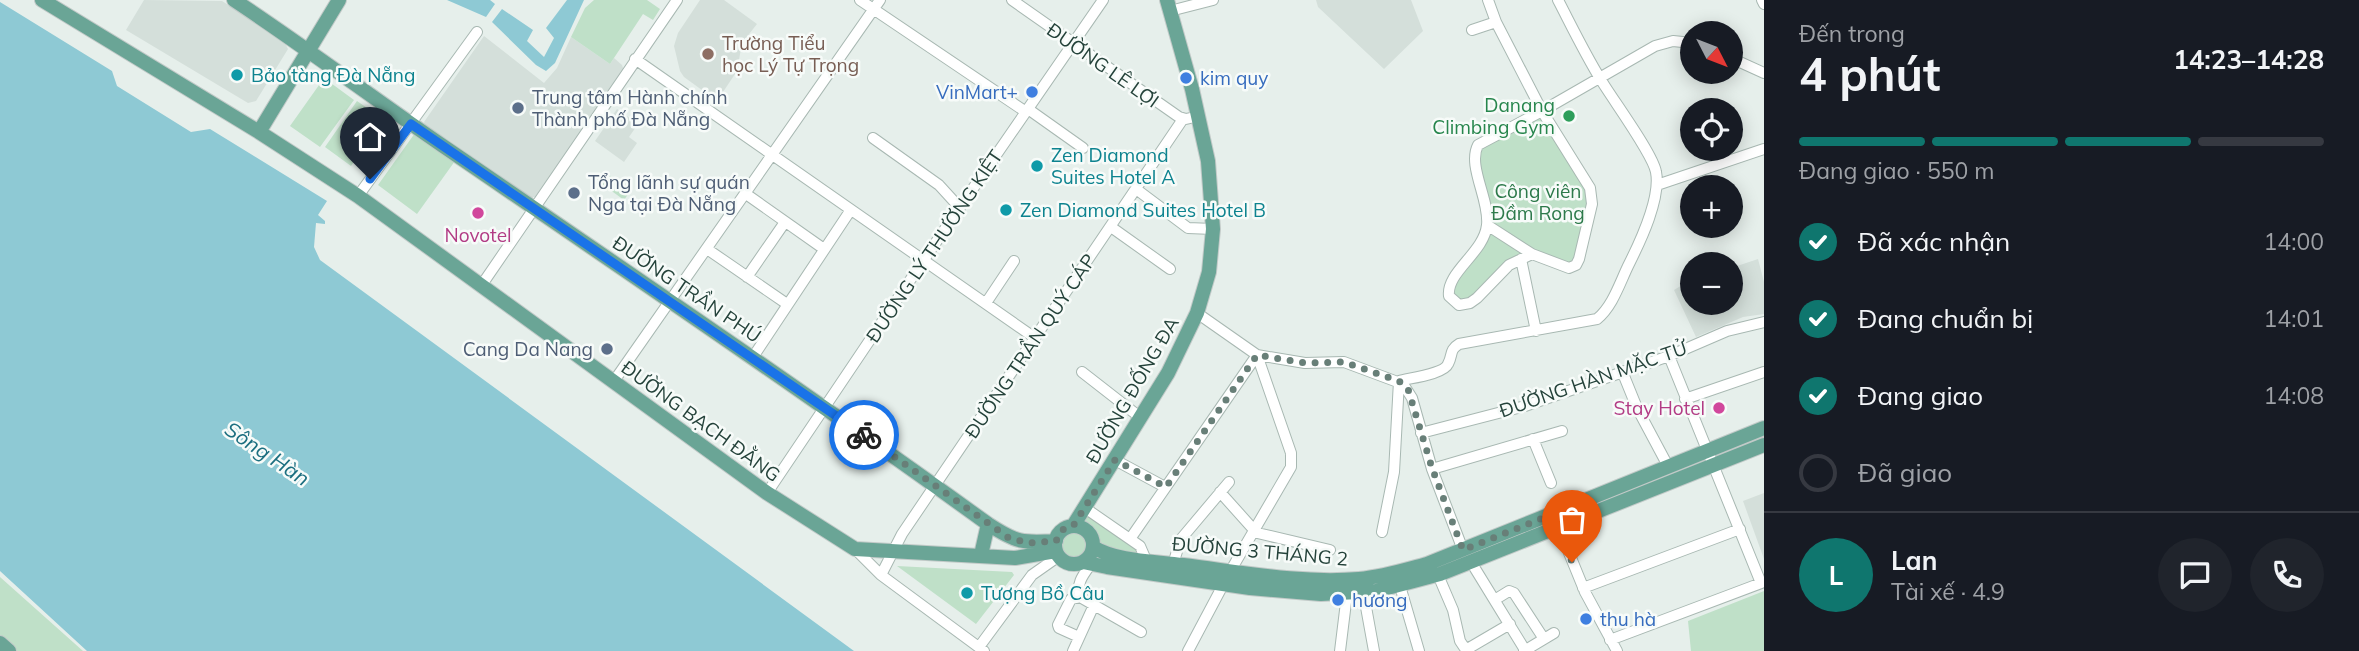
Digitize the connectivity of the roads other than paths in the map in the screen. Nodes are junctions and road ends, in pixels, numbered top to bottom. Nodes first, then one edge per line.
1 (42, 0) edge
2 (234, 0) edge
3 (339, 0) edge
4 (677, 0) edge
5 (860, 0) edge
6 (1012, 0) edge
7 (1103, 0) edge
8 (1213, 0) edge
9 (1489, 0) edge
10 (1558, 0) edge
11 (876, 5) edge
12 (1168, 6) edge
13 (1496, 22) junction
14 (1472, 30) dead end
15 (477, 32) dead end
16 (1680, 42) edge
17 (1073, 45) junction
18 (309, 51) junction
19 (635, 59) junction
20 (1743, 63) edge
21 (1764, 73) edge
22 (1600, 78) junction
23 (1027, 110) junction
24 (1542, 111) junction
25 (1199, 117) junction
26 (1183, 119) junction
27 (411, 124) junction
28 (259, 132) junction
29 (873, 138) dead end
30 (1083, 148) dead end
31 (1764, 149) edge
32 (772, 156) junction
33 (1657, 185) junction
34 (1136, 189) junction
35 (746, 194) junction
36 (358, 196) junction
37 (960, 208) junction
38 (535, 209) junction
39 (850, 211) junction
40 (785, 222) junction
41 (1487, 225) junction
42 (1111, 227) junction
43 (1213, 229) junction
44 (707, 249) junction
45 (824, 249) junction
46 (1526, 256) junction
47 (923, 261) junction
48 (1014, 261) dead end
49 (1170, 269) dead end
50 (747, 277) junction
51 (481, 286) junction
52 (671, 302) junction
53 (986, 303) junction
54 (787, 304) junction
55 (1197, 313) junction
56 (1764, 322) edge
57 (1536, 331) junction
58 (1035, 338) junction
59 (1257, 355) junction
60 (1669, 356) junction
61 (753, 358) junction
62 (1622, 371) junction
63 (1082, 372) dead end
64 (1764, 372) edge
65 (614, 381) junction
66 (1399, 381) junction
67 (1685, 399) junction
68 (824, 409) junction
69 (1142, 418) junction
70 (1764, 428) edge
71 (1562, 431) dead end
72 (1421, 433) junction
73 (1533, 439) junction
74 (1764, 445) edge
75 (1707, 450) junction
76 (1115, 460) junction
77 (1713, 464) junction
78 (1668, 466) junction
79 (1432, 468) junction
80 (1229, 482) dead end
81 (1551, 483) dead end
82 (935, 485) junction
83 (1166, 487) junction
84 (1220, 492) junction
85 (768, 494) junction
86 (1085, 508) junction
87 (1555, 521) junction
88 (988, 524) junction
89 (1079, 527) junction
90 (1740, 529) junction
91 (1253, 531) junction
92 (1382, 532) dead end
93 (1130, 539) junction
94 (1094, 547) junction
95 (855, 549) junction
96 (1057, 549) junction
97 (893, 550) junction
98 (1330, 550) dead end
99 (981, 555) junction
100 (1467, 556) junction
101 (1146, 560) junction
102 (1087, 563) junction
103 (1173, 564) junction
104 (1231, 570) junction
105 (881, 575) junction
106 (1438, 575) junction
107 (1763, 583) edge
108 (1223, 584) junction
109 (1363, 586) junction
110 (1400, 586) junction
111 (1583, 588) junction
112 (1347, 594) junction
113 (1080, 597) junction
114 (1496, 599) junction
115 (1094, 605) junction
116 (1510, 624) junction
117 (1141, 632) dead end
118 (1079, 637) junction
119 (1610, 640) junction
120 (0, 643) edge
121 (981, 649) edge
122 (9, 651) edge
123 (1073, 651) edge
124 (1188, 651) edge
125 (1340, 651) edge
126 (1374, 651) edge
127 (1419, 651) edge
128 (1524, 651) edge
129 (1617, 651) edge

1 - 28 main road, ĐƯỜNG BẠCH ĐẰNG
2 - 18 main road, ĐƯỜNG TRẦN PHÚ
3 - 18 main road
4 - 19 street
5 - 11 street
6 - 17 street, ĐƯỜNG LÊ LỢI
7 - 17 street, ĐƯỜNG LÝ THƯỜNG KIỆT
8 - 12 street
9 - 13 street
10 - 22 street
11 - 23 street
11 - 32 street
12 - 25 main road, ĐƯỜNG ĐỐNG ĐA
13 - 14 street
13 - 24 street
15 - 27 street
16 - 22 street
17 - 23 street, ĐƯỜNG LÝ THƯỜNG KIỆT
17 - 26 street, ĐƯỜNG LÊ LỢI
18 - 27 main road, ĐƯỜNG TRẦN PHÚ
18 - 28 main road
19 - 32 street
19 - 38 street
20 - 21 street
22 - 24 street
22 - 33 street
23 - 30 street
23 - 37 street, ĐƯỜNG LÝ THƯỜNG KIỆT
24 - 41 street
24 - 46 street
25 - 26 street
25 - 43 main road, ĐƯỜNG ĐỐNG ĐA
26 - 34 street, ĐƯỜNG TRẦN QUÝ CÁP
27 - 36 street
27 - 38 main road, ĐƯỜNG TRẦN PHÚ
28 - 36 main road, ĐƯỜNG BẠCH ĐẰNG
29 - 37 street
31 - 33 street
32 - 35 street
32 - 39 street
33 - 57 street
34 - 42 street, ĐƯỜNG TRẦN QUÝ CÁP
34 - 43 street
35 - 40 street
35 - 44 street
36 - 51 main road, ĐƯỜNG BẠCH ĐẰNG
37 - 47 street, ĐƯỜNG LÝ THƯỜNG KIỆT
38 - 51 street
38 - 52 main road, ĐƯỜNG TRẦN PHÚ
39 - 45 street
39 - 47 street
40 - 45 street
40 - 50 street
41 - 46 street
41 - 46 street
42 - 49 street
42 - 58 street, ĐƯỜNG TRẦN QUÝ CÁP
43 - 55 main road, ĐƯỜNG ĐỐNG ĐA
44 - 50 street
44 - 52 street
45 - 54 street
46 - 57 street
47 - 53 street
47 - 68 street, ĐƯỜNG LÝ THƯỜNG KIỆT
48 - 53 street
50 - 54 street
51 - 65 main road, ĐƯỜNG BẠCH ĐẰNG
52 - 61 main road, ĐƯỜNG TRẦN PHÚ
52 - 65 street
53 - 58 street
54 - 61 street
55 - 59 street
55 - 69 main road, ĐƯỜNG ĐỐNG ĐA
56 - 60 street, ĐƯỜNG HÀN MẶC TỬ
57 - 66 street
58 - 82 street, ĐƯỜNG TRẦN QUÝ CÁP
59 - 66 street
59 - 83 street
59 - 91 street
60 - 62 street, ĐƯỜNG HÀN MẶC TỬ
60 - 67 street
61 - 68 main road, ĐƯỜNG TRẦN PHÚ
62 - 72 street, ĐƯỜNG HÀN MẶC TỬ
62 - 78 street
63 - 69 street
64 - 67 street
65 - 85 main road, ĐƯỜNG BẠCH ĐẰNG
66 - 72 street
66 - 92 street
67 - 75 street
68 - 82 main road, ĐƯỜNG TRẦN PHÚ
68 - 85 street, ĐƯỜNG LÝ THƯỜNG KIỆT
69 - 76 main road, ĐƯỜNG ĐỐNG ĐA
70 - 75 main road, ĐƯỜNG 3 THÁNG 2
71 - 73 street, ĐƯỜNG HÀN MẶC TỬ
72 - 79 street
73 - 79 street, ĐƯỜNG HÀN MẶC TỬ
73 - 81 street
74 - 77 main road, ĐƯỜNG 3 THÁNG 2
75 - 77 street
75 - 78 main road, ĐƯỜNG 3 THÁNG 2
76 - 83 street
76 - 86 main road, ĐƯỜNG ĐỐNG ĐA
77 - 87 main road, ĐƯỜNG 3 THÁNG 2
77 - 90 street
78 - 87 main road, ĐƯỜNG 3 THÁNG 2
79 - 100 street
80 - 84 street
82 - 88 main road, ĐƯỜNG TRẦN PHÚ
82 - 97 street, ĐƯỜNG TRẦN QUÝ CÁP
83 - 93 street
84 - 91 street
84 - 103 street
85 - 95 main road, ĐƯỜNG BẠCH ĐẰNG
86 - 89 main road
86 - 93 street, ĐƯỜNG 3 THÁNG 2
87 - 100 main road, ĐƯỜNG 3 THÁNG 2
87 - 111 street
88 - 96 main road, ĐƯỜNG TRẦN PHÚ
88 - 99 main road
89 - 94 main road
89 - 96 main road
90 - 107 street
90 - 111 street
91 - 98 street, ĐƯỜNG 3 THÁNG 2
91 - 104 street
93 - 101 street, ĐƯỜNG 3 THÁNG 2
94 - 101 main road, ĐƯỜNG 3 THÁNG 2
94 - 102 main road
95 - 97 main road
95 - 105 street
96 - 99 main road
96 - 102 main road
96 - 121 street
97 - 99 main road
97 - 105 street, ĐƯỜNG TRẦN QUÝ CÁP
100 - 106 main road, ĐƯỜNG 3 THÁNG 2
100 - 109 main road, ĐƯỜNG 3 THÁNG 2
100 - 114 street
101 - 103 main road, ĐƯỜNG 3 THÁNG 2
102 - 108 main road, ĐƯỜNG 3 THÁNG 2
102 - 113 street
103 - 104 main road, ĐƯỜNG 3 THÁNG 2
104 - 108 street
104 - 109 main road, ĐƯỜNG 3 THÁNG 2
105 - 121 street
106 - 110 main road, ĐƯỜNG 3 THÁNG 2
106 - 116 street
107 - 119 street
108 - 112 main road, ĐƯỜNG 3 THÁNG 2
108 - 124 street
109 - 110 main road, ĐƯỜNG 3 THÁNG 2
109 - 112 main road, ĐƯỜNG 3 THÁNG 2
109 - 126 street
110 - 127 street
111 - 119 street
112 - 125 street, ĐƯỜNG 3 THÁNG 2
113 - 115 street
113 - 118 street
114 - 116 street
114 - 128 street
115 - 117 street
115 - 118 street
116 - 128 street
118 - 123 street
119 - 129 street
120 - 122 main road

